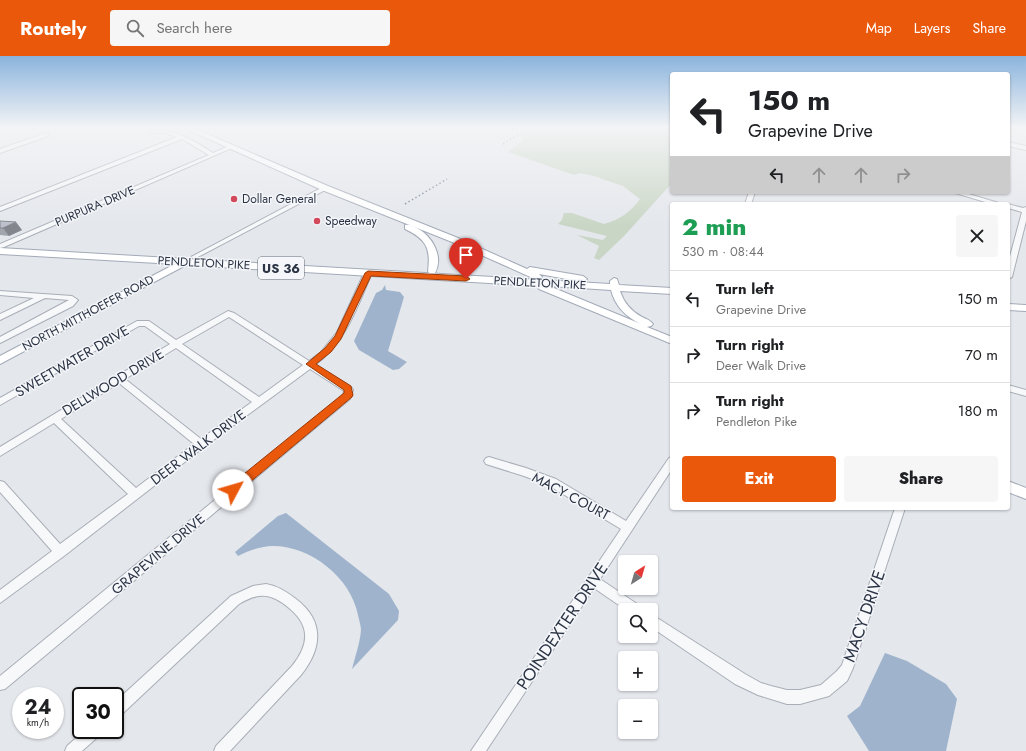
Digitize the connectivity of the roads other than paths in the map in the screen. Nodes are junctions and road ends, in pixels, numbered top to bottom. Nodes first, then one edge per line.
1 (123, 160) edge
2 (201, 160) edge
3 (257, 160) edge
4 (322, 189) junction
5 (962, 194) edge
6 (992, 202) edge
7 (1010, 206) edge
8 (0, 209) edge
9 (1026, 210) edge
10 (1, 248) edge
11 (194, 257) junction
12 (184, 262) junction
13 (508, 263) junction
14 (1010, 270) edge
15 (432, 271) junction
16 (368, 273) junction
17 (583, 279) junction
18 (534, 280) junction
19 (614, 284) junction
20 (670, 284) edge
21 (670, 291) edge
22 (0, 293) edge
23 (44, 296) junction
24 (1010, 307) edge
25 (1026, 308) edge
26 (0, 317) edge
27 (670, 334) edge
28 (0, 340) edge
29 (670, 340) edge
30 (176, 344) junction
31 (0, 360) edge
32 (310, 364) junction
33 (119, 379) junction
34 (1010, 389) edge
35 (1026, 393) edge
36 (0, 402) edge
37 (259, 402) junction
38 (54, 418) junction
39 (201, 444) junction
40 (0, 452) edge
41 (489, 461) dead end
42 (670, 464) edge
43 (0, 485) edge
44 (1010, 487) edge
45 (135, 494) junction
46 (1026, 494) edge
47 (899, 510) edge
48 (627, 527) junction
49 (60, 552) junction
50 (592, 580) junction
51 (0, 597) edge
52 (626, 603) edge
53 (658, 625) edge
54 (0, 684) edge
55 (124, 703) edge
56 (85, 739) edge
57 (72, 751) edge
58 (222, 751) edge
59 (478, 751) edge

1 - 8 street
2 - 10 street, PURPURA DRIVE
3 - 4 main road
4 - 11 street, NORTH MITTHOEFER ROAD
4 - 13 main road
4 - 15 main road
5 - 6 street
7 - 9 street
9 - 14 street
10 - 11 main road, PENDLETON PIKE / US 36
10 - 12 main road, PENDLETON PIKE / US 36
11 - 12 main road, NORTH MITTHOEFER ROAD
11 - 15 main road, PENDLETON PIKE / US 36
12 - 16 main road, PENDLETON PIKE / US 36
12 - 31 main road, NORTH MITTHOEFER ROAD
13 - 17 main road
13 - 18 main road
15 - 18 main road, PENDLETON PIKE / US 36
16 - 18 main road, PENDLETON PIKE / US 36
16 - 32 street, DEER WALK DRIVE
17 - 18 main road, PENDLETON PIKE / US 36
17 - 19 main road, PENDLETON PIKE / US 36
18 - 19 main road, PENDLETON PIKE / US 36
18 - 29 main road
19 - 20 main road, PENDLETON PIKE / US 36
19 - 21 main road, PENDLETON PIKE / US 36
19 - 27 main road
22 - 23 street
23 - 26 street
23 - 28 street
24 - 25 main road
30 - 32 street, DELLWOOD DRIVE
30 - 33 street, DELLWOOD DRIVE
30 - 36 street, SWEETWATER DRIVE
30 - 37 street
32 - 37 street, DEER WALK DRIVE
32 - 54 street, GRAPEVINE DRIVE
33 - 38 street, DELLWOOD DRIVE
33 - 39 street
34 - 35 street
37 - 39 street, DEER WALK DRIVE
38 - 40 street, DELLWOOD DRIVE
38 - 45 street
39 - 45 street, DEER WALK DRIVE
41 - 48 street, MACY COURT
42 - 48 street, POINDEXTER DRIVE
43 - 49 street
44 - 46 main road
45 - 49 street, DEER WALK DRIVE
47 - 53 street, MACY DRIVE
48 - 50 street, POINDEXTER DRIVE
49 - 51 street, DEER WALK DRIVE
50 - 52 street
50 - 59 street, POINDEXTER DRIVE
55 - 58 street
56 - 57 street

